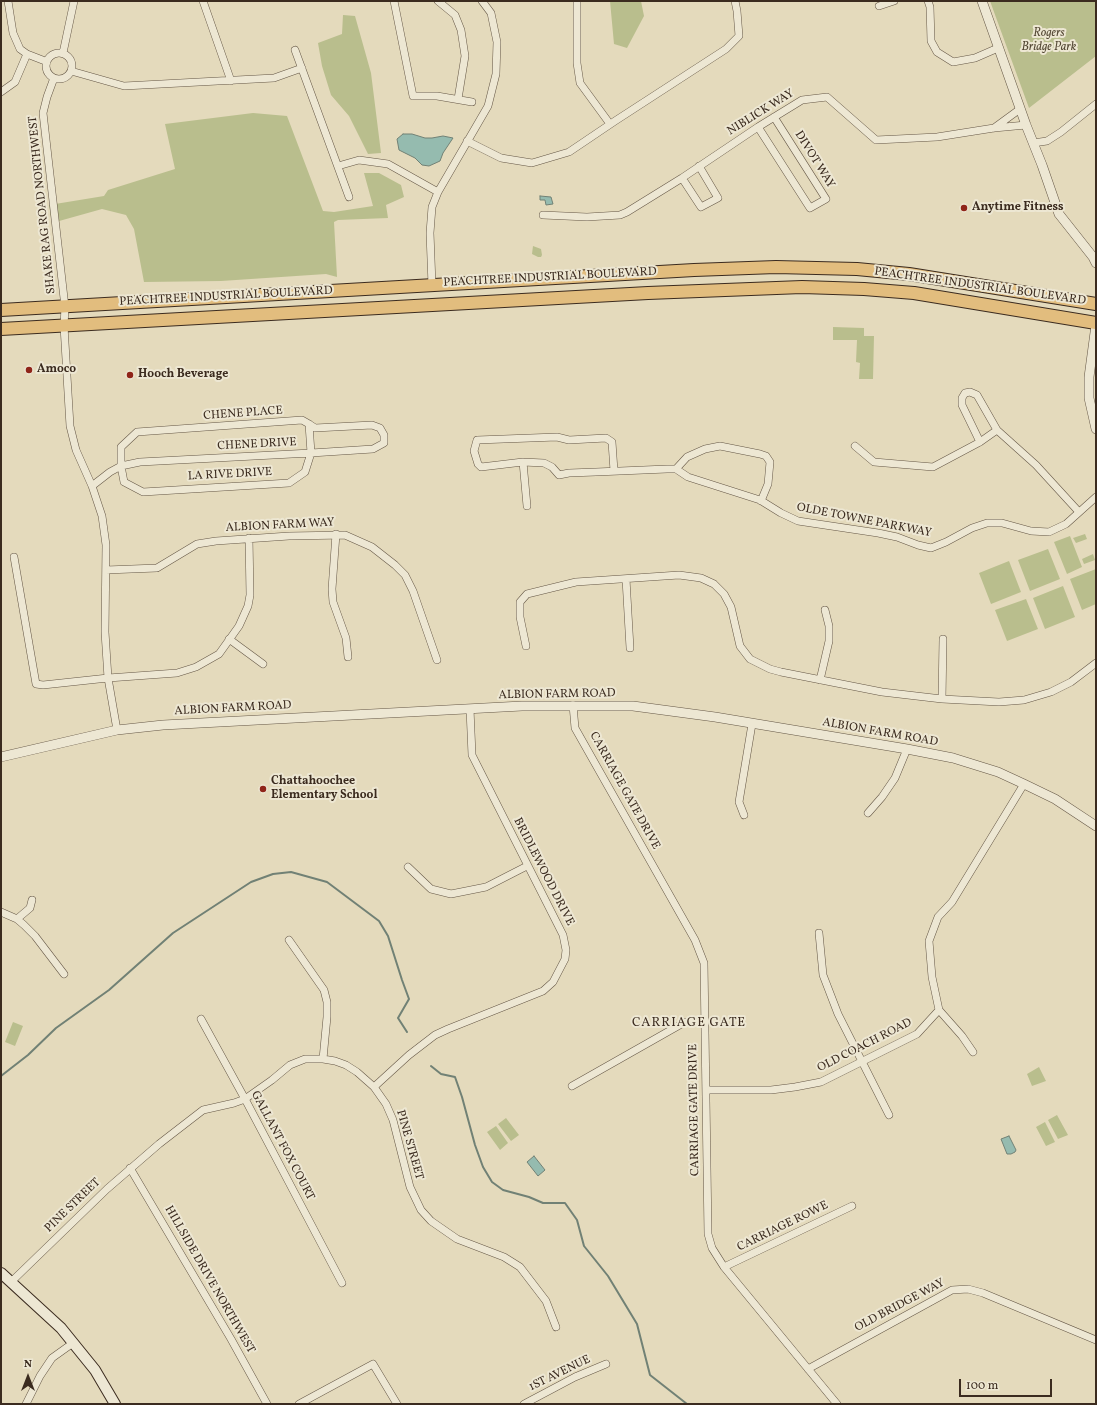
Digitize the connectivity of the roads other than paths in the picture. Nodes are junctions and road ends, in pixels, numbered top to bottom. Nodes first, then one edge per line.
1 (8, 1) edge
2 (74, 1) edge
3 (203, 1) edge
4 (394, 1) edge
5 (438, 1) edge
6 (482, 1) edge
7 (577, 1) edge
8 (735, 1) edge
9 (894, 1) edge
10 (928, 1) edge
11 (982, 1) edge
12 (879, 6) dead end
13 (998, 48) junction
14 (295, 50) dead end
15 (63, 53) junction
16 (27, 54) junction
17 (45, 61) junction
18 (302, 68) junction
19 (71, 71) junction
20 (54, 78) junction
21 (231, 80) junction
22 (1, 92) edge
23 (458, 99) junction
24 (472, 102) dead end
25 (1096, 104) edge
26 (1020, 109) junction
27 (774, 117) junction
28 (610, 124) junction
29 (1026, 125) junction
30 (758, 126) junction
31 (994, 128) junction
32 (467, 141) junction
33 (1033, 143) junction
34 (338, 166) junction
35 (699, 166) junction
36 (682, 178) junction
37 (438, 192) junction
38 (349, 197) dead end
39 (543, 216) dead end
40 (1096, 263) edge
41 (432, 285) junction
42 (1096, 304) edge
43 (65, 307) junction
44 (1, 310) edge
45 (1096, 324) edge
46 (64, 326) junction
47 (1, 329) edge
48 (309, 424) junction
49 (1096, 429) edge
50 (997, 430) junction
51 (384, 436) joint
52 (980, 442) junction
53 (855, 446) dead end
54 (311, 453) junction
55 (523, 462) junction
56 (121, 466) junction
57 (676, 469) junction
58 (614, 471) junction
59 (92, 486) junction
60 (1096, 497) edge
61 (761, 501) junction
62 (527, 506) dead end
63 (1079, 512) junction
64 (336, 534) junction
65 (249, 538) junction
66 (14, 557) dead end
67 (106, 570) junction
68 (626, 579) junction
69 (825, 610) dead end
70 (943, 638) dead end
71 (229, 639) junction
72 (526, 646) dead end
73 (630, 648) dead end
74 (348, 657) dead end
75 (437, 660) dead end
76 (1096, 663) edge
77 (263, 664) dead end
78 (108, 678) junction
79 (820, 680) junction
80 (942, 699) junction
81 (573, 706) junction
82 (470, 709) junction
83 (752, 724) junction
84 (117, 730) junction
85 (906, 749) junction
86 (1, 757) edge
87 (1024, 784) junction
88 (868, 813) dead end
89 (744, 815) dead end
90 (1096, 826) edge
91 (527, 866) junction
92 (408, 867) dead end
93 (32, 900) dead end
94 (1, 912) edge
95 (17, 919) junction
96 (819, 933) dead end
97 (289, 940) dead end
98 (64, 974) dead end
99 (939, 1010) junction
100 (201, 1019) dead end
101 (705, 1022) junction
102 (973, 1052) dead end
103 (323, 1059) junction
104 (861, 1061) junction
105 (572, 1086) dead end
106 (374, 1087) junction
107 (706, 1090) junction
108 (245, 1099) junction
109 (889, 1116) dead end
110 (130, 1168) junction
111 (852, 1206) dead end
112 (724, 1267) junction
113 (1, 1273) edge
114 (11, 1282) junction
115 (342, 1283) dead end
116 (556, 1327) dead end
117 (1096, 1340) edge
118 (73, 1343) junction
119 (606, 1364) dead end
120 (808, 1369) junction
121 (26, 1404) edge
122 (115, 1404) edge
123 (267, 1404) edge
124 (299, 1404) edge
125 (397, 1404) edge
126 (524, 1404) edge
127 (837, 1404) edge

1 - 16 street
2 - 15 street
3 - 21 street
4 - 23 street
5 - 23 street
6 - 32 street
7 - 28 street
8 - 28 street
9 - 12 street
10 - 13 street
11 - 13 street
13 - 26 street
14 - 18 street
15 - 17 street
15 - 19 street
16 - 17 street
16 - 22 street
17 - 20 street
18 - 21 street
18 - 34 street
19 - 20 street
19 - 21 street
20 - 43 street, SHAKE RAG ROAD NORTHWEST
23 - 24 street
25 - 33 street
26 - 29 street
26 - 31 street, NIBLICK WAY
27 - 30 street, NIBLICK WAY
27 - 30 street, DIVOT WAY
27 - 31 street, NIBLICK WAY
28 - 32 street
29 - 31 street, NIBLICK WAY
29 - 33 street
30 - 35 street, NIBLICK WAY
32 - 37 street
33 - 40 street
34 - 37 street
34 - 38 street
35 - 36 street, NIBLICK WAY
35 - 36 street
36 - 39 street, NIBLICK WAY
37 - 41 street
41 - 42 highway, PEACHTREE INDUSTRIAL BOULEVARD
41 - 43 highway, PEACHTREE INDUSTRIAL BOULEVARD
43 - 44 highway, PEACHTREE INDUSTRIAL BOULEVARD
43 - 46 street, SHAKE RAG ROAD NORTHWEST
45 - 46 highway, PEACHTREE INDUSTRIAL BOULEVARD
45 - 49 street
46 - 47 highway, PEACHTREE INDUSTRIAL BOULEVARD
46 - 59 street, SHAKE RAG ROAD NORTHWEST
48 - 51 street, CHENE PLACE
48 - 54 street, LA RIVE DRIVE
48 - 56 street, CHENE PLACE
50 - 52 street
50 - 52 street
50 - 63 street
51 - 54 street, CHENE DRIVE
52 - 53 street
54 - 56 street, CHENE DRIVE
54 - 56 street, LA RIVE DRIVE
55 - 58 street
55 - 58 street
55 - 62 street
56 - 59 street
57 - 58 street
57 - 61 street, OLDE TOWNE PARKWAY
57 - 61 street
59 - 67 street, SHAKE RAG ROAD NORTHWEST
60 - 63 street, OLDE TOWNE PARKWAY
61 - 63 street, OLDE TOWNE PARKWAY
64 - 65 street, ALBION FARM WAY
64 - 74 street
64 - 75 street, ALBION FARM WAY
65 - 67 street, ALBION FARM WAY
65 - 71 street
66 - 78 street
67 - 78 street, SHAKE RAG ROAD NORTHWEST
68 - 72 street
68 - 73 street
68 - 79 street
69 - 79 street
70 - 80 street
71 - 77 street
71 - 78 street
76 - 80 street
78 - 84 street, SHAKE RAG ROAD NORTHWEST
79 - 80 street
81 - 82 street, ALBION FARM ROAD
81 - 83 street, ALBION FARM ROAD
81 - 101 street, CARRIAGE GATE DRIVE
82 - 84 street, ALBION FARM ROAD
82 - 91 street, BRIDLEWOOD DRIVE
83 - 85 street, ALBION FARM ROAD
83 - 89 street
84 - 86 street, ALBION FARM ROAD
85 - 87 street, ALBION FARM ROAD
85 - 88 street
87 - 90 street, ALBION FARM ROAD
87 - 99 street
91 - 92 street
91 - 106 street, BRIDLEWOOD DRIVE
93 - 95 street
94 - 95 street
95 - 98 street
96 - 104 street
97 - 103 street
99 - 102 street
99 - 104 street, OLD COACH ROAD
100 - 108 street, GALLANT FOX COURT
101 - 105 street
101 - 107 street, CARRIAGE GATE DRIVE
103 - 106 street, PINE STREET
103 - 108 street, PINE STREET
104 - 107 street, OLD COACH ROAD
104 - 109 street
106 - 116 street, PINE STREET
107 - 112 street, CARRIAGE GATE DRIVE
108 - 110 street, PINE STREET
108 - 115 street, GALLANT FOX COURT
110 - 114 street, PINE STREET
110 - 123 street, HILLSIDE DRIVE NORTHWEST
111 - 112 street, CARRIAGE ROWE
112 - 120 street, CARRIAGE GATE DRIVE
113 - 114 main road
114 - 118 main road
117 - 120 street, OLD BRIDGE WAY
118 - 121 street
118 - 122 main road
119 - 126 street, 1ST AVENUE
120 - 127 street, CARRIAGE GATE DRIVE
124 - 125 street

